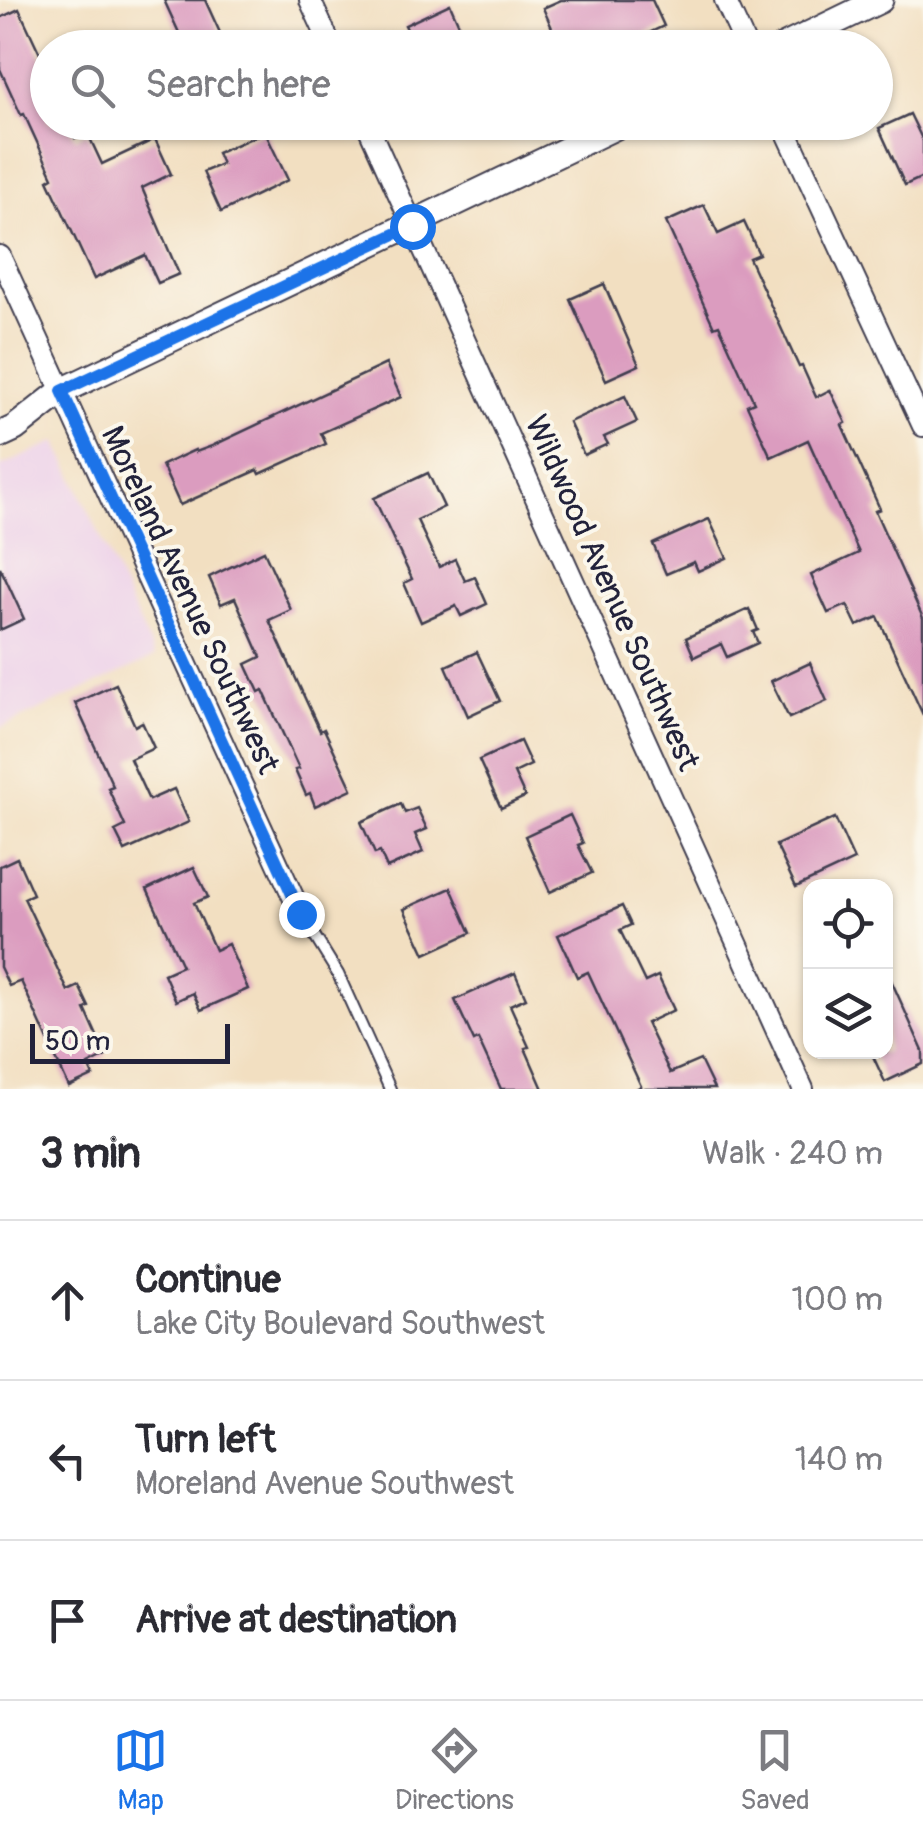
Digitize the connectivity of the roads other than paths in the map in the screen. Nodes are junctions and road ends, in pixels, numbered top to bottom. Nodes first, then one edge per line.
1 (310, 0) edge
2 (726, 0) edge
3 (880, 0) edge
4 (324, 30) edge
5 (739, 30) edge
6 (818, 30) edge
7 (374, 140) edge
8 (588, 140) edge
9 (790, 140) edge
10 (412, 226) junction
11 (0, 256) edge
12 (62, 391) junction
13 (923, 426) edge
14 (0, 435) edge
15 (301, 914) joint
16 (390, 1089) edge
17 (803, 1089) edge

1 - 4 street
2 - 5 street
3 - 6 street
7 - 10 street, Wildwood Avenue Southwest
8 - 10 street
9 - 13 street
10 - 12 street
10 - 17 street, Wildwood Avenue Southwest
11 - 12 street, Moreland Avenue Southwest
12 - 14 street
12 - 15 street, Moreland Avenue Southwest
15 - 16 lane

